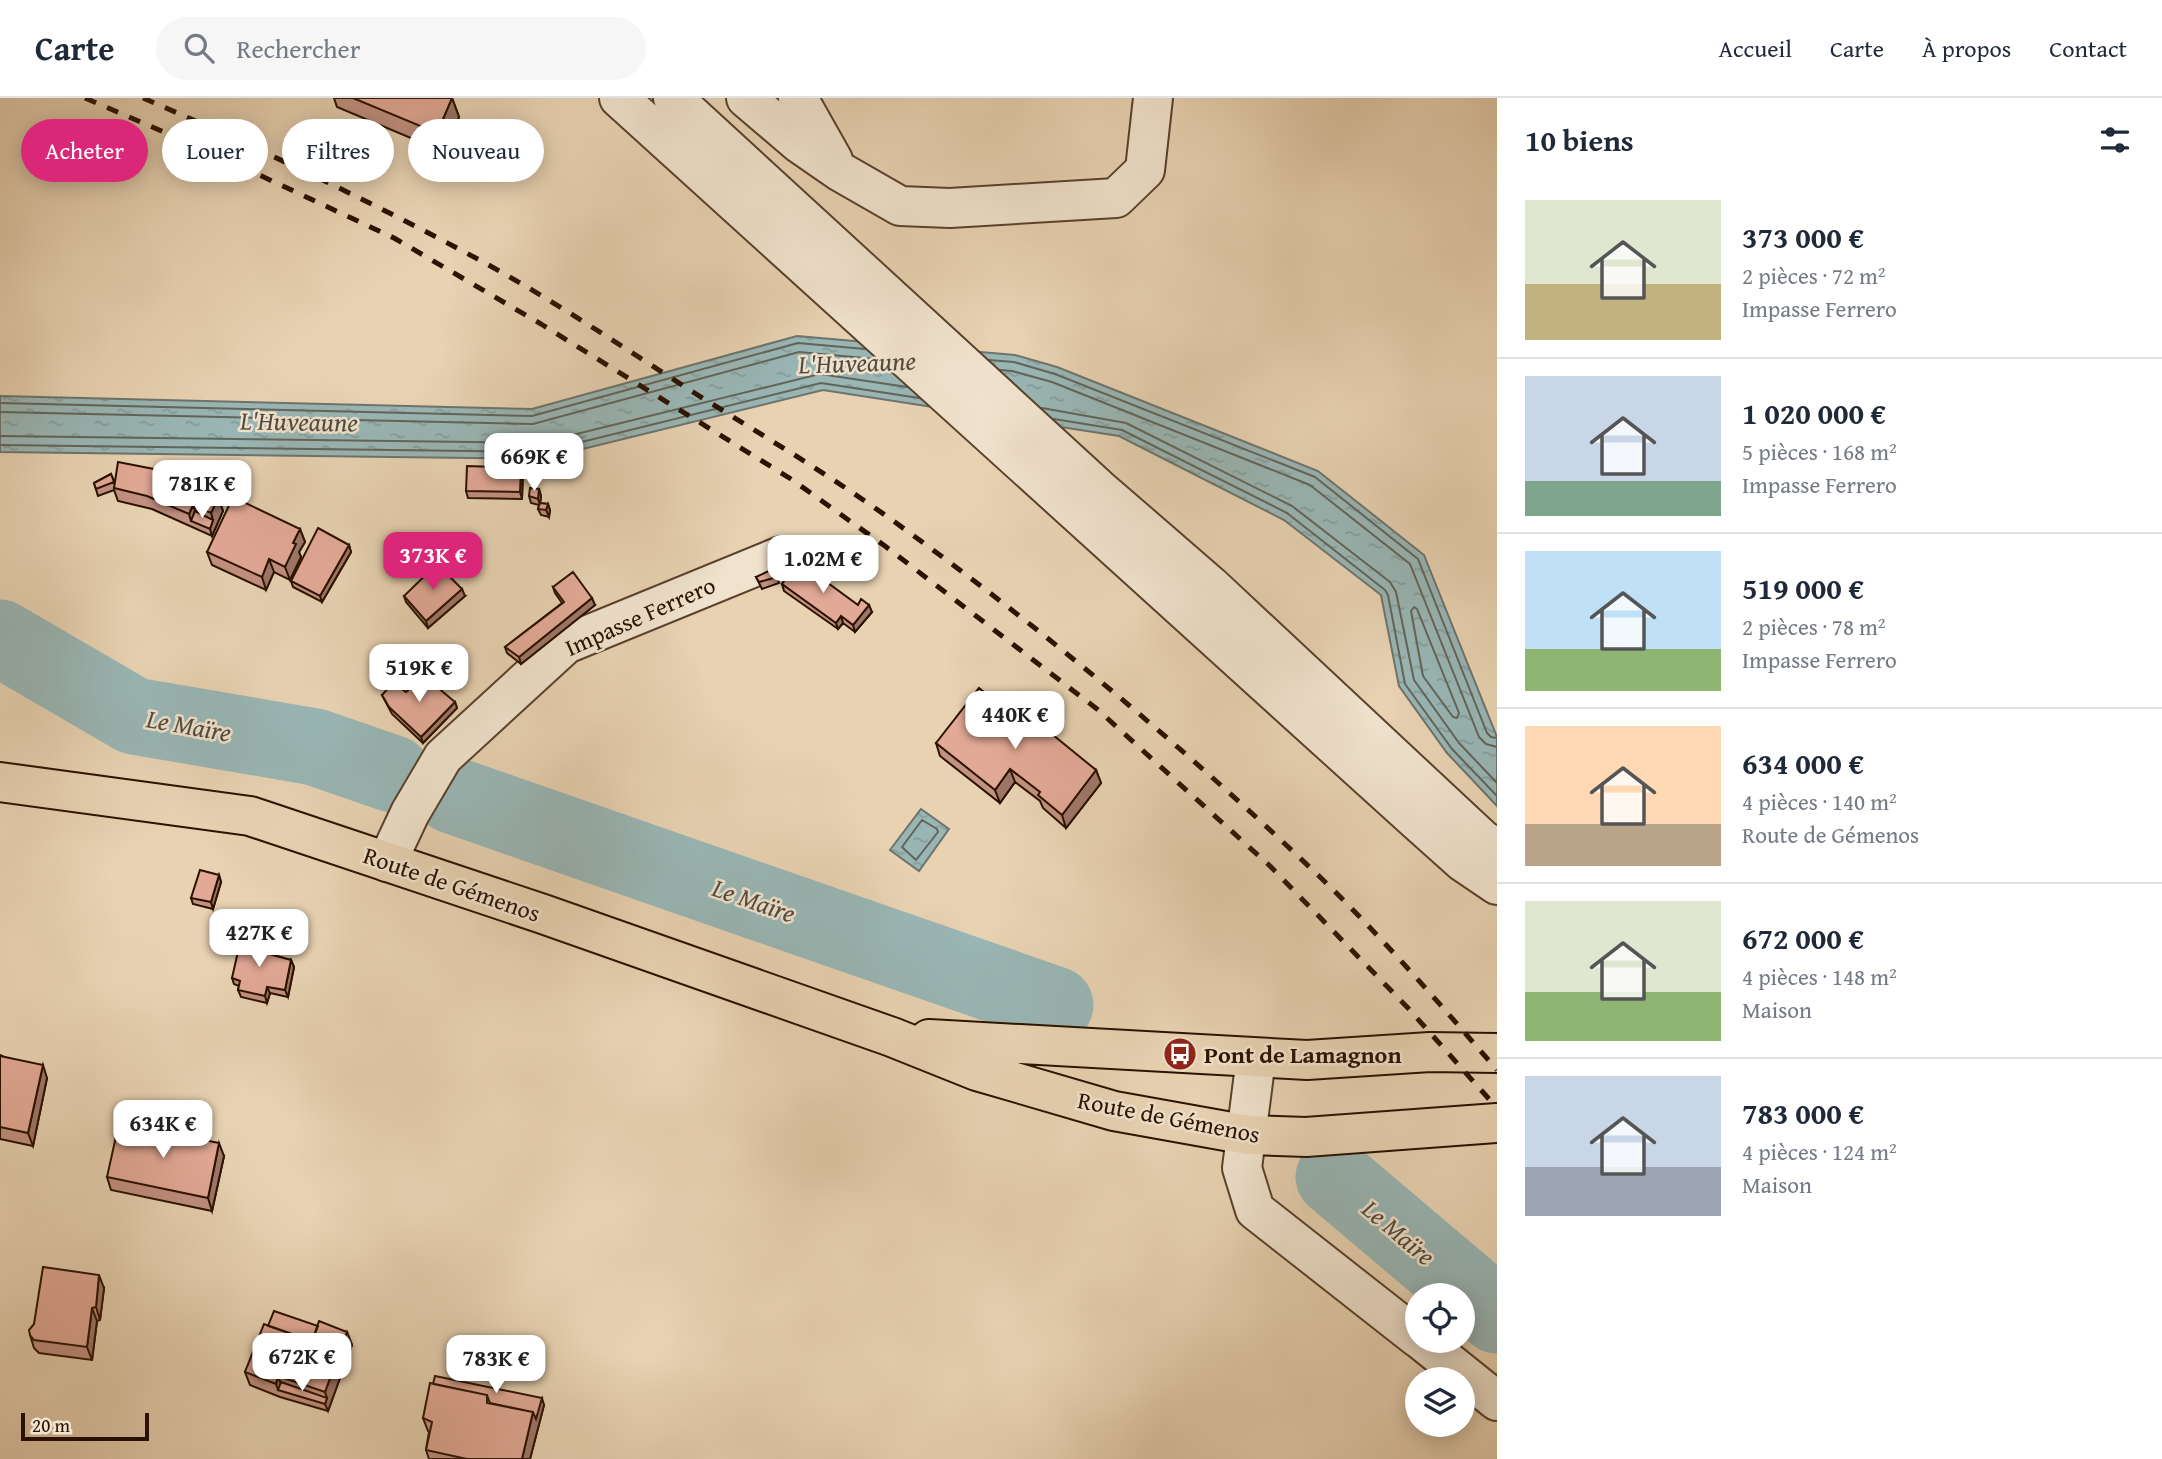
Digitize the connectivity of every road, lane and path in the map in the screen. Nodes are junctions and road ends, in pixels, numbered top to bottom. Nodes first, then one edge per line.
1 (620, 98) edge
2 (746, 98) edge
3 (798, 98) edge
4 (1153, 98) edge
5 (673, 108) edge
6 (839, 171) junction
7 (781, 556) dead end
8 (0, 782) edge
9 (1428, 810) junction
10 (1480, 855) edge
11 (387, 862) junction
12 (1497, 885) edge
13 (1497, 896) edge
14 (892, 1037) junction
15 (1497, 1052) edge
16 (1256, 1058) junction
17 (1497, 1123) edge
18 (1248, 1135) junction
19 (1405, 1328) edge
20 (1437, 1353) edge
21 (1497, 1401) edge

1 - 5 street
2 - 6 street
3 - 6 street
4 - 6 street
5 - 9 street
5 - 9 street
7 - 11 street, Impasse Ferrero
8 - 11 main road, Route de Gémenos
9 - 10 street
10 - 12 street
10 - 13 street
11 - 14 main road, Route de Gémenos
14 - 16 main road, Route de Gémenos
14 - 18 main road, Route de Gémenos
15 - 16 main road, Route de Gémenos
16 - 18 street
17 - 18 main road, Route de Gémenos
18 - 19 street
20 - 21 street

